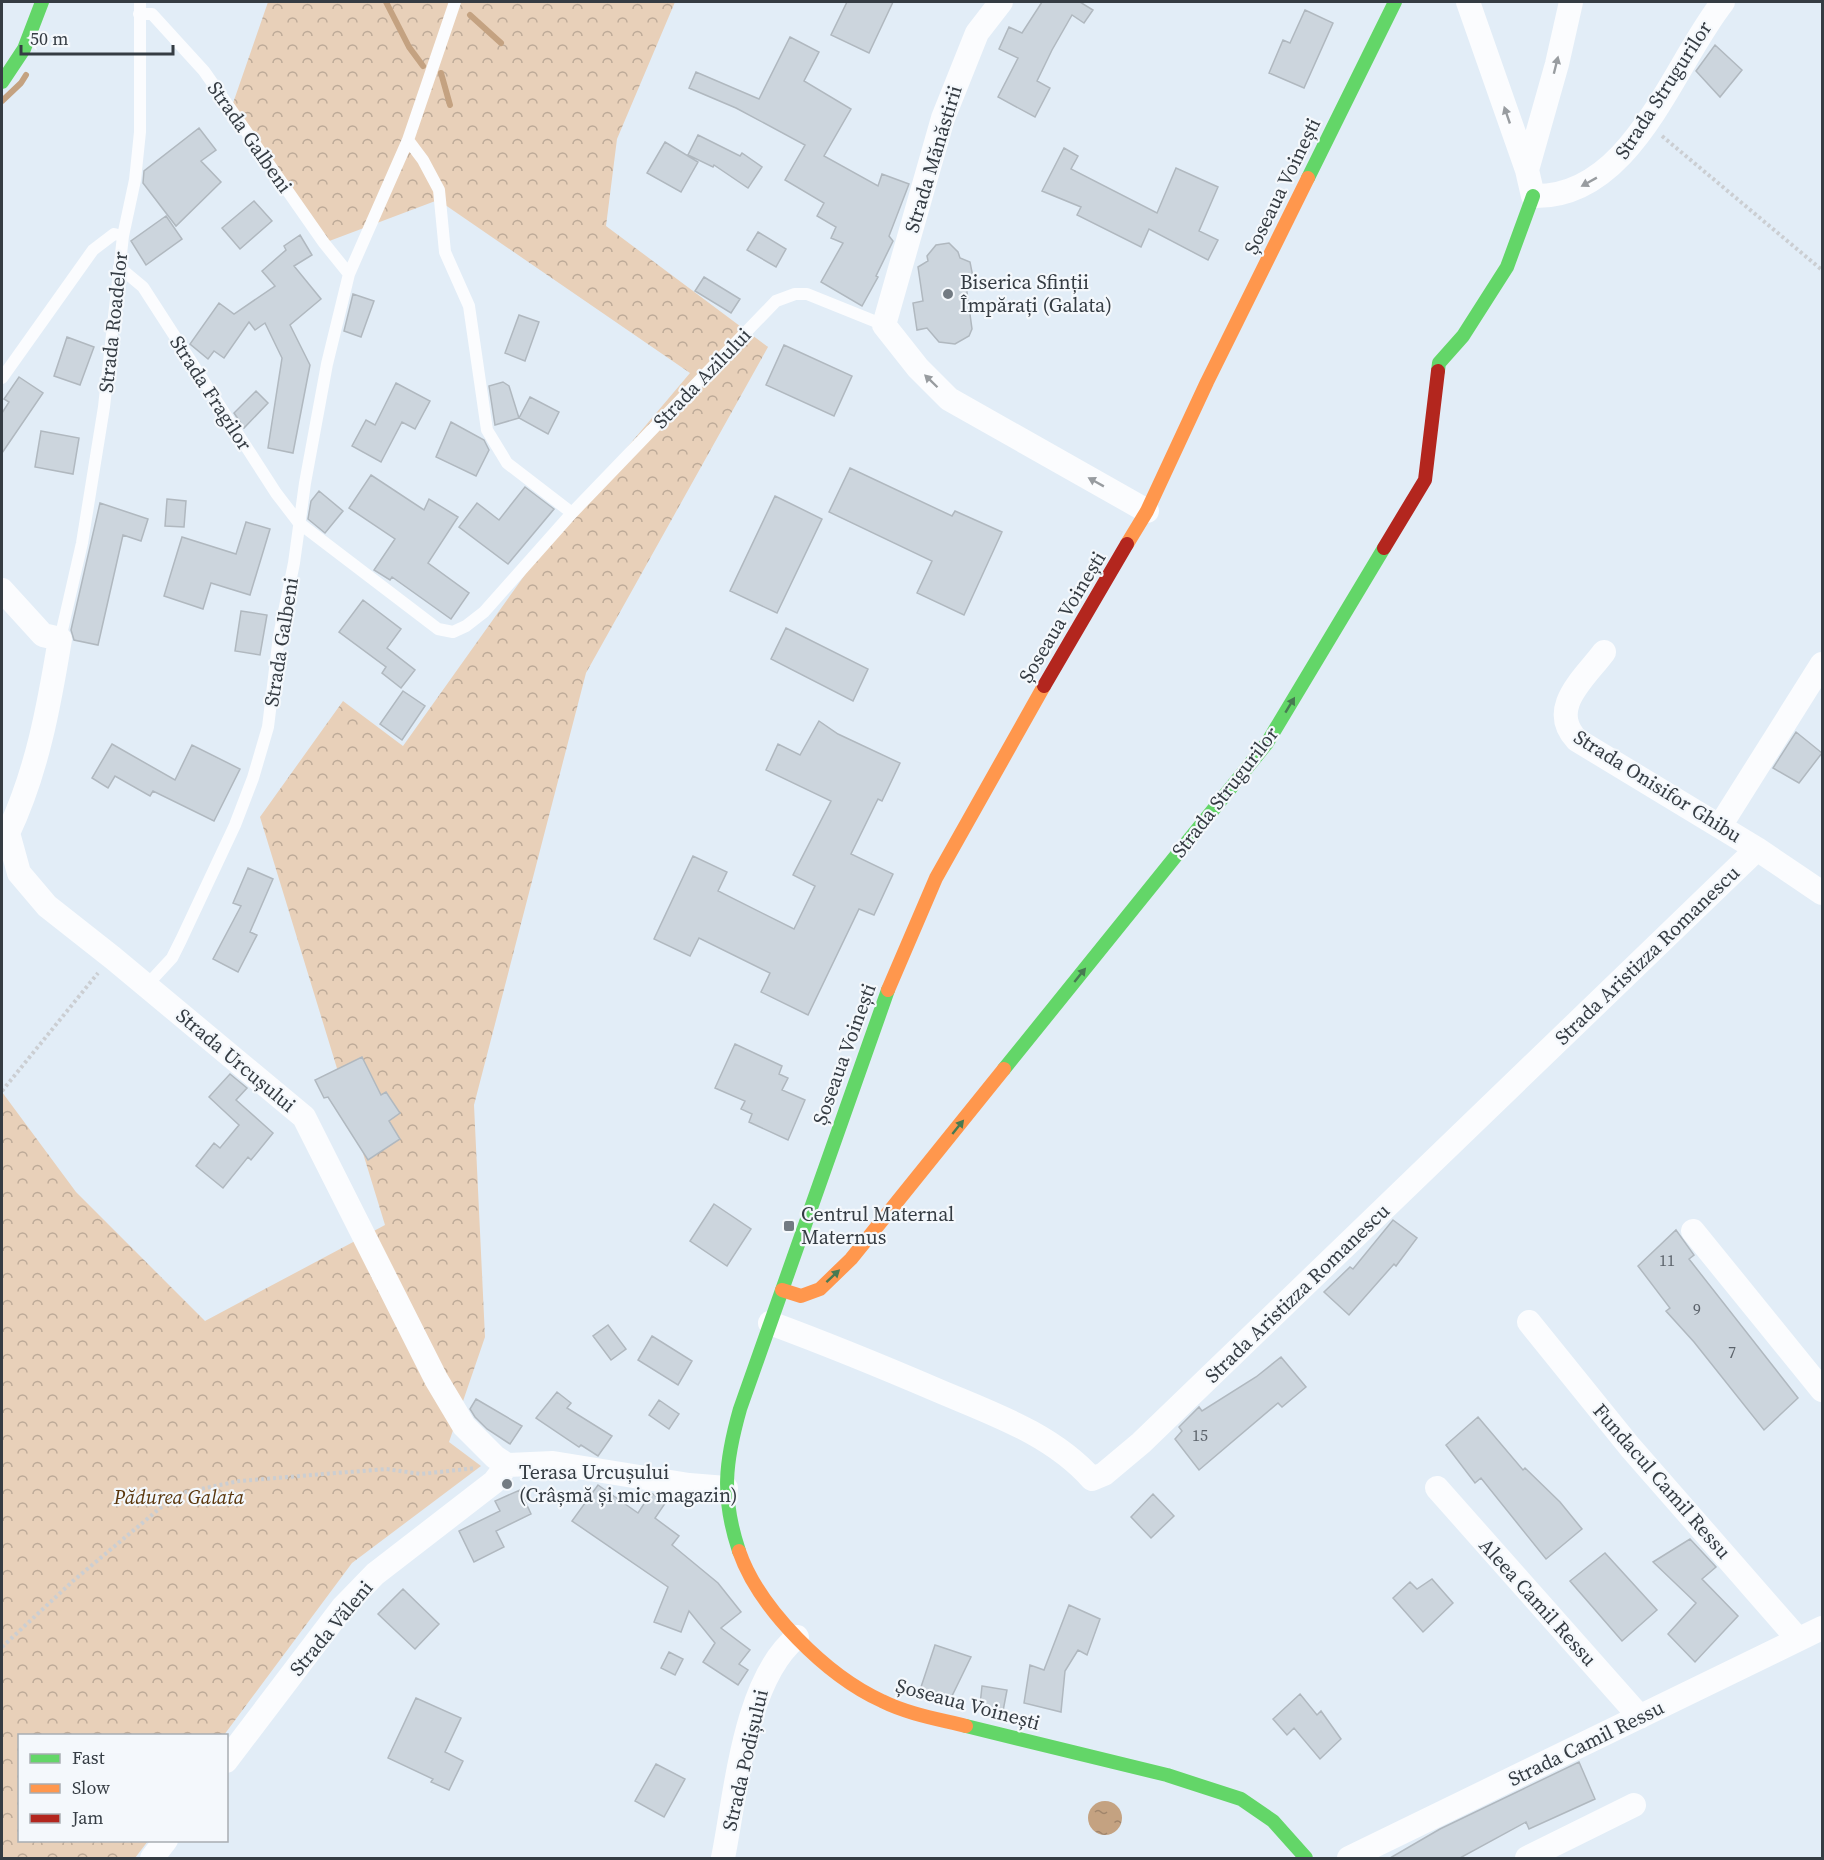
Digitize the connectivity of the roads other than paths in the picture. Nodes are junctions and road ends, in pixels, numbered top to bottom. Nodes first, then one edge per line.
1 (42, 2) edge
2 (455, 2) edge
3 (1001, 2) edge
4 (1395, 2) edge
5 (1468, 2) edge
6 (1571, 2) edge
7 (1723, 2) edge
8 (140, 8) edge
9 (2, 82) edge
10 (408, 140) junction
11 (1527, 170) junction
12 (1533, 196) junction
13 (123, 236) junction
14 (119, 267) junction
15 (349, 274) junction
16 (884, 325) junction
17 (2, 378) edge
18 (1147, 511) junction
19 (572, 513) junction
20 (299, 523) junction
21 (2, 590) edge
22 (60, 639) junction
23 (1604, 652) dead end
24 (1822, 664) edge
25 (1720, 826) junction
26 (1757, 849) junction
27 (1822, 893) edge
28 (147, 985) junction
29 (1693, 1231) dead end
30 (782, 1290) junction
31 (1529, 1322) dead end
32 (770, 1323) junction
33 (1822, 1390) edge
34 (507, 1465) junction
35 (726, 1488) junction
36 (1437, 1488) dead end
37 (1822, 1628) edge
38 (797, 1637) junction
39 (1798, 1639) junction
40 (1640, 1717) junction
41 (228, 1758) edge
42 (1634, 1805) dead end
43 (164, 1842) edge
44 (152, 1858) edge
45 (723, 1858) edge
46 (1306, 1858) edge
47 (1349, 1858) edge
48 (1527, 1858) edge

1 - 9 main road
2 - 10 lane, Strada Galbeni
3 - 16 street, Strada Mănăstirii
4 - 18 main road, Șoseaua Voinești
11 -> 5 street
11 -> 6 street
7 -> 12 street, Strada Strugurilor
8 - 13 lane, Strada Roadelor
8 - 15 lane, Strada Galbeni
10 - 15 lane, Strada Galbeni
10 - 19 lane
11 - 12 street
30 -> 12 main road, Strada Strugurilor
13 - 14 lane, Strada Roadelor
13 - 17 lane
14 - 20 lane, Strada Fragilor
14 - 22 lane, Strada Roadelor
15 - 20 lane, Strada Galbeni
18 -> 16 street, Strada Azilului
16 - 19 lane, Strada Azilului
18 - 30 main road, Șoseaua Voinești
19 - 20 lane, Strada Azilului
20 - 28 lane, Strada Galbeni
21 - 22 street
22 - 28 street, Strada Urcușului
23 - 25 street, Strada Onisifor Ghibu
24 - 25 street
25 - 26 street, Strada Onisifor Ghibu
26 - 27 street, Strada Onisifor Ghibu
26 - 32 street, Strada Aristizza Romanescu
28 - 34 street, Strada Urcușului
29 - 33 street
30 - 32 main road, Șoseaua Voinești
31 - 39 street, Fundacul Camil Ressu
32 - 35 main road, Șoseaua Voinești
34 - 35 street
34 - 41 street, Strada Văleni
35 - 38 main road, Șoseaua Voinești
36 - 40 street, Aleea Camil Ressu
37 - 39 street, Strada Camil Ressu
38 - 45 street, Strada Podișului
38 - 46 main road, Șoseaua Voinești
39 - 40 street, Strada Camil Ressu
40 - 47 street, Strada Camil Ressu
42 - 48 street
43 - 44 street

